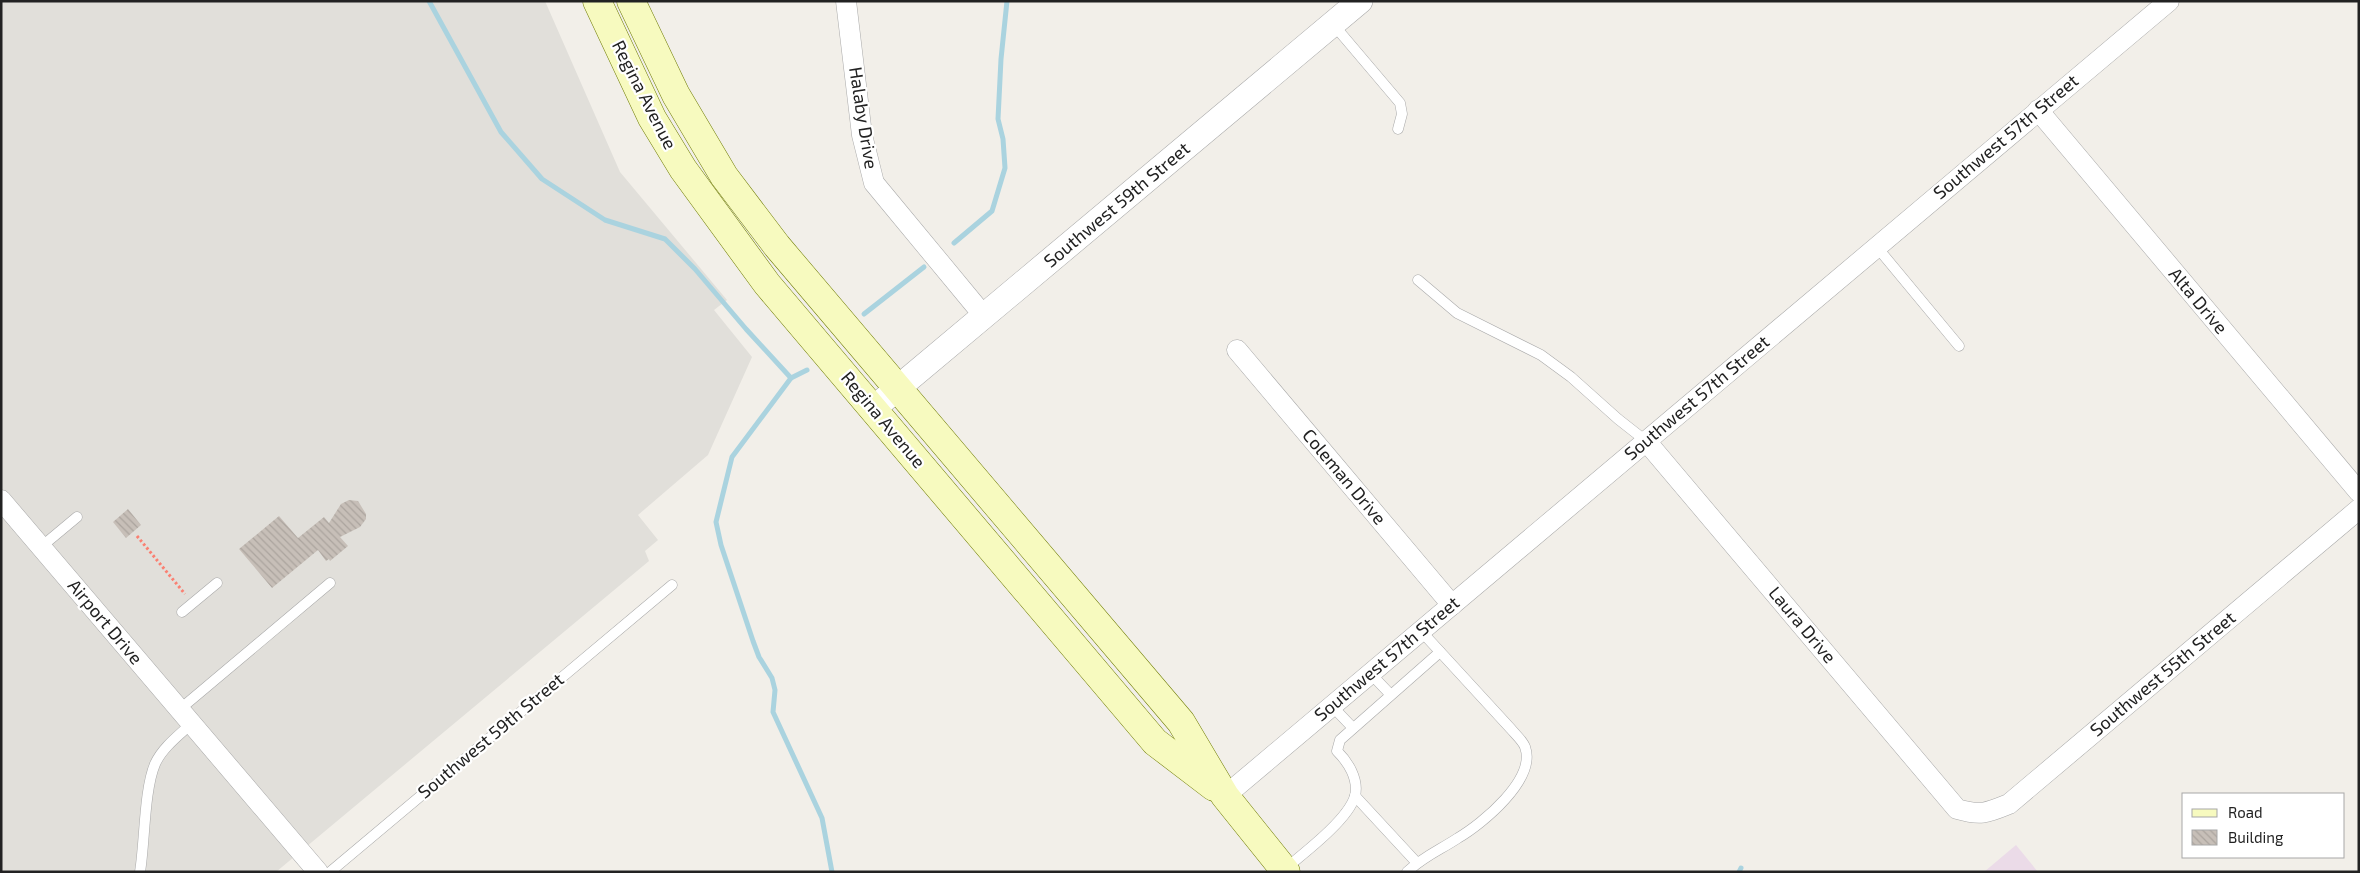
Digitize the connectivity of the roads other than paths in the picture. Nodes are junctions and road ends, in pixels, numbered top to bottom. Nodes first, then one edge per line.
1 (597, 1) edge
2 (631, 1) edge
3 (846, 1) edge
4 (1360, 1) edge
5 (2168, 1) edge
6 (1333, 24) junction
7 (2038, 110) junction
8 (1398, 129) dead end
9 (1876, 246) junction
10 (1418, 280) dead end
11 (984, 316) junction
12 (1959, 346) dead end
13 (1237, 350) dead end
14 (897, 388) junction
15 (874, 408) junction
16 (1646, 441) junction
17 (2359, 492) edge
18 (1, 500) edge
19 (2359, 509) edge
20 (77, 517) dead end
21 (41, 547) junction
22 (217, 583) dead end
23 (330, 583) dead end
24 (672, 585) dead end
25 (1452, 605) junction
26 (182, 612) dead end
27 (1421, 631) junction
28 (1440, 652) junction
29 (1370, 673) junction
30 (1390, 694) junction
31 (1332, 706) junction
32 (185, 717) junction
33 (1353, 728) junction
34 (1225, 796) junction
35 (1355, 796) junction
36 (1957, 809) joint
37 (1417, 864) junction
38 (1285, 871) edge
39 (140, 872) edge
40 (318, 872) edge
41 (330, 872) edge
42 (1407, 872) edge

1 - 15 main road, Regina Avenue
2 - 14 main road, Regina Avenue
3 - 11 street, Halaby Drive
4 - 6 street, Southwest 59th Street
5 - 7 street, Southwest 57th Street
6 - 8 lane
6 - 11 street, Southwest 59th Street
7 - 9 street, Southwest 57th Street
7 - 17 street, Alta Drive
9 - 12 lane
9 - 16 street, Southwest 57th Street
10 - 16 lane
11 - 14 street, Southwest 59th Street
13 - 25 street, Coleman Drive
14 - 15 street, Southwest 59th Street
14 - 34 main road, Regina Avenue
15 - 34 main road, Regina Avenue
16 - 25 street, Southwest 57th Street
16 - 36 street, Laura Drive
18 - 21 street, Airport Drive
19 - 36 street, Southwest 55th Street
20 - 21 lane
21 - 32 street, Airport Drive
22 - 26 lane
23 - 32 lane
24 - 41 lane, Southwest 59th Street
25 - 27 street, Southwest 57th Street
27 - 28 lane
27 - 29 street, Southwest 57th Street
28 - 30 lane
28 - 37 lane
29 - 30 lane
29 - 31 street, Southwest 57th Street
30 - 33 lane
31 - 33 lane
31 - 34 street, Southwest 57th Street
32 - 39 lane
32 - 40 street, Airport Drive
33 - 35 lane
34 - 38 main road, Regina Avenue
35 - 37 lane
35 - 38 lane
37 - 42 lane

